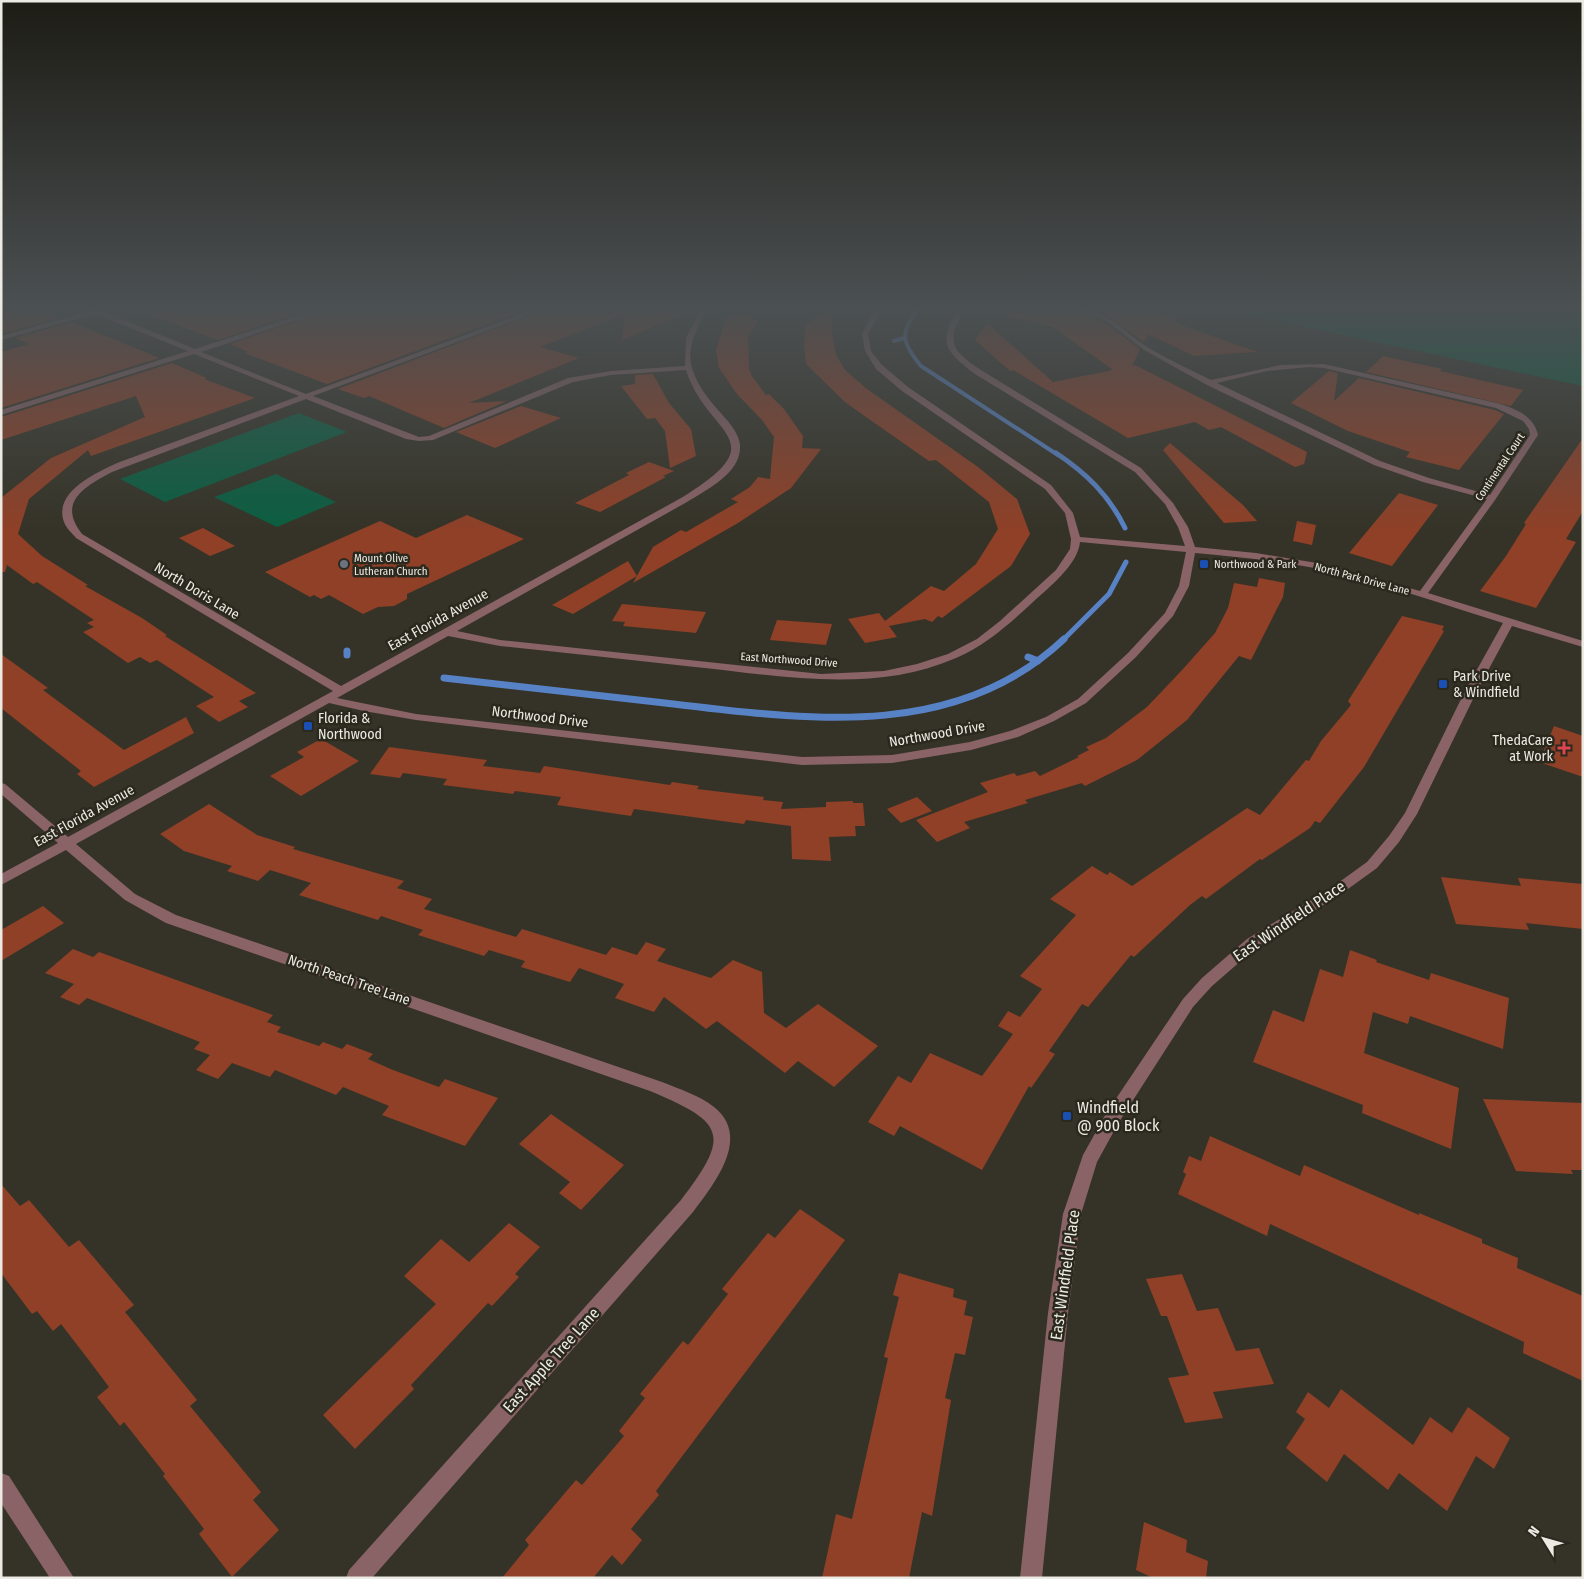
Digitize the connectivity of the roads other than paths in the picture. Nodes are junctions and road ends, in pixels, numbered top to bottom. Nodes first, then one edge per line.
1 (95, 383) edge
2 (273, 383) edge
3 (343, 383) edge
4 (564, 383) edge
5 (695, 383) edge
6 (897, 383) edge
7 (998, 383) edge
8 (1210, 383) edge
9 (1397, 383) edge
10 (306, 396) junction
11 (1, 412) edge
12 (1492, 498) junction
13 (1076, 539) junction
14 (1192, 550) junction
15 (1422, 595) junction
16 (1508, 622) junction
17 (446, 632) junction
18 (1583, 644) edge
19 (341, 691) junction
20 (328, 699) junction
21 (1, 787) edge
22 (66, 843) junction
23 (1, 880) edge
24 (720, 1129) joint
25 (1, 1484) edge
26 (64, 1578) edge
27 (357, 1578) edge
28 (1031, 1578) edge

1 - 11 street
2 - 10 street
3 - 10 street
4 - 10 street
5 - 17 street, East Florida Avenue
6 - 13 street
7 - 14 street
8 - 12 street
9 - 12 street, Continental Court
10 - 19 street, North Doris Lane
12 - 15 street, Continental Court
13 - 14 street, North Park Drive Lane
13 - 17 street, East Northwood Drive
14 - 15 street, North Park Drive Lane
14 - 20 street, Northwood Drive
15 - 16 street, North Park Drive Lane
16 - 18 street, North Park Drive Lane
16 - 28 street, East Windfield Place
17 - 19 street, East Florida Avenue
19 - 20 street, East Florida Avenue
20 - 22 street, East Florida Avenue
21 - 22 street, North Peach Tree Lane
22 - 23 street, East Florida Avenue
22 - 24 street, North Peach Tree Lane
24 - 27 street, East Apple Tree Lane
25 - 26 street

